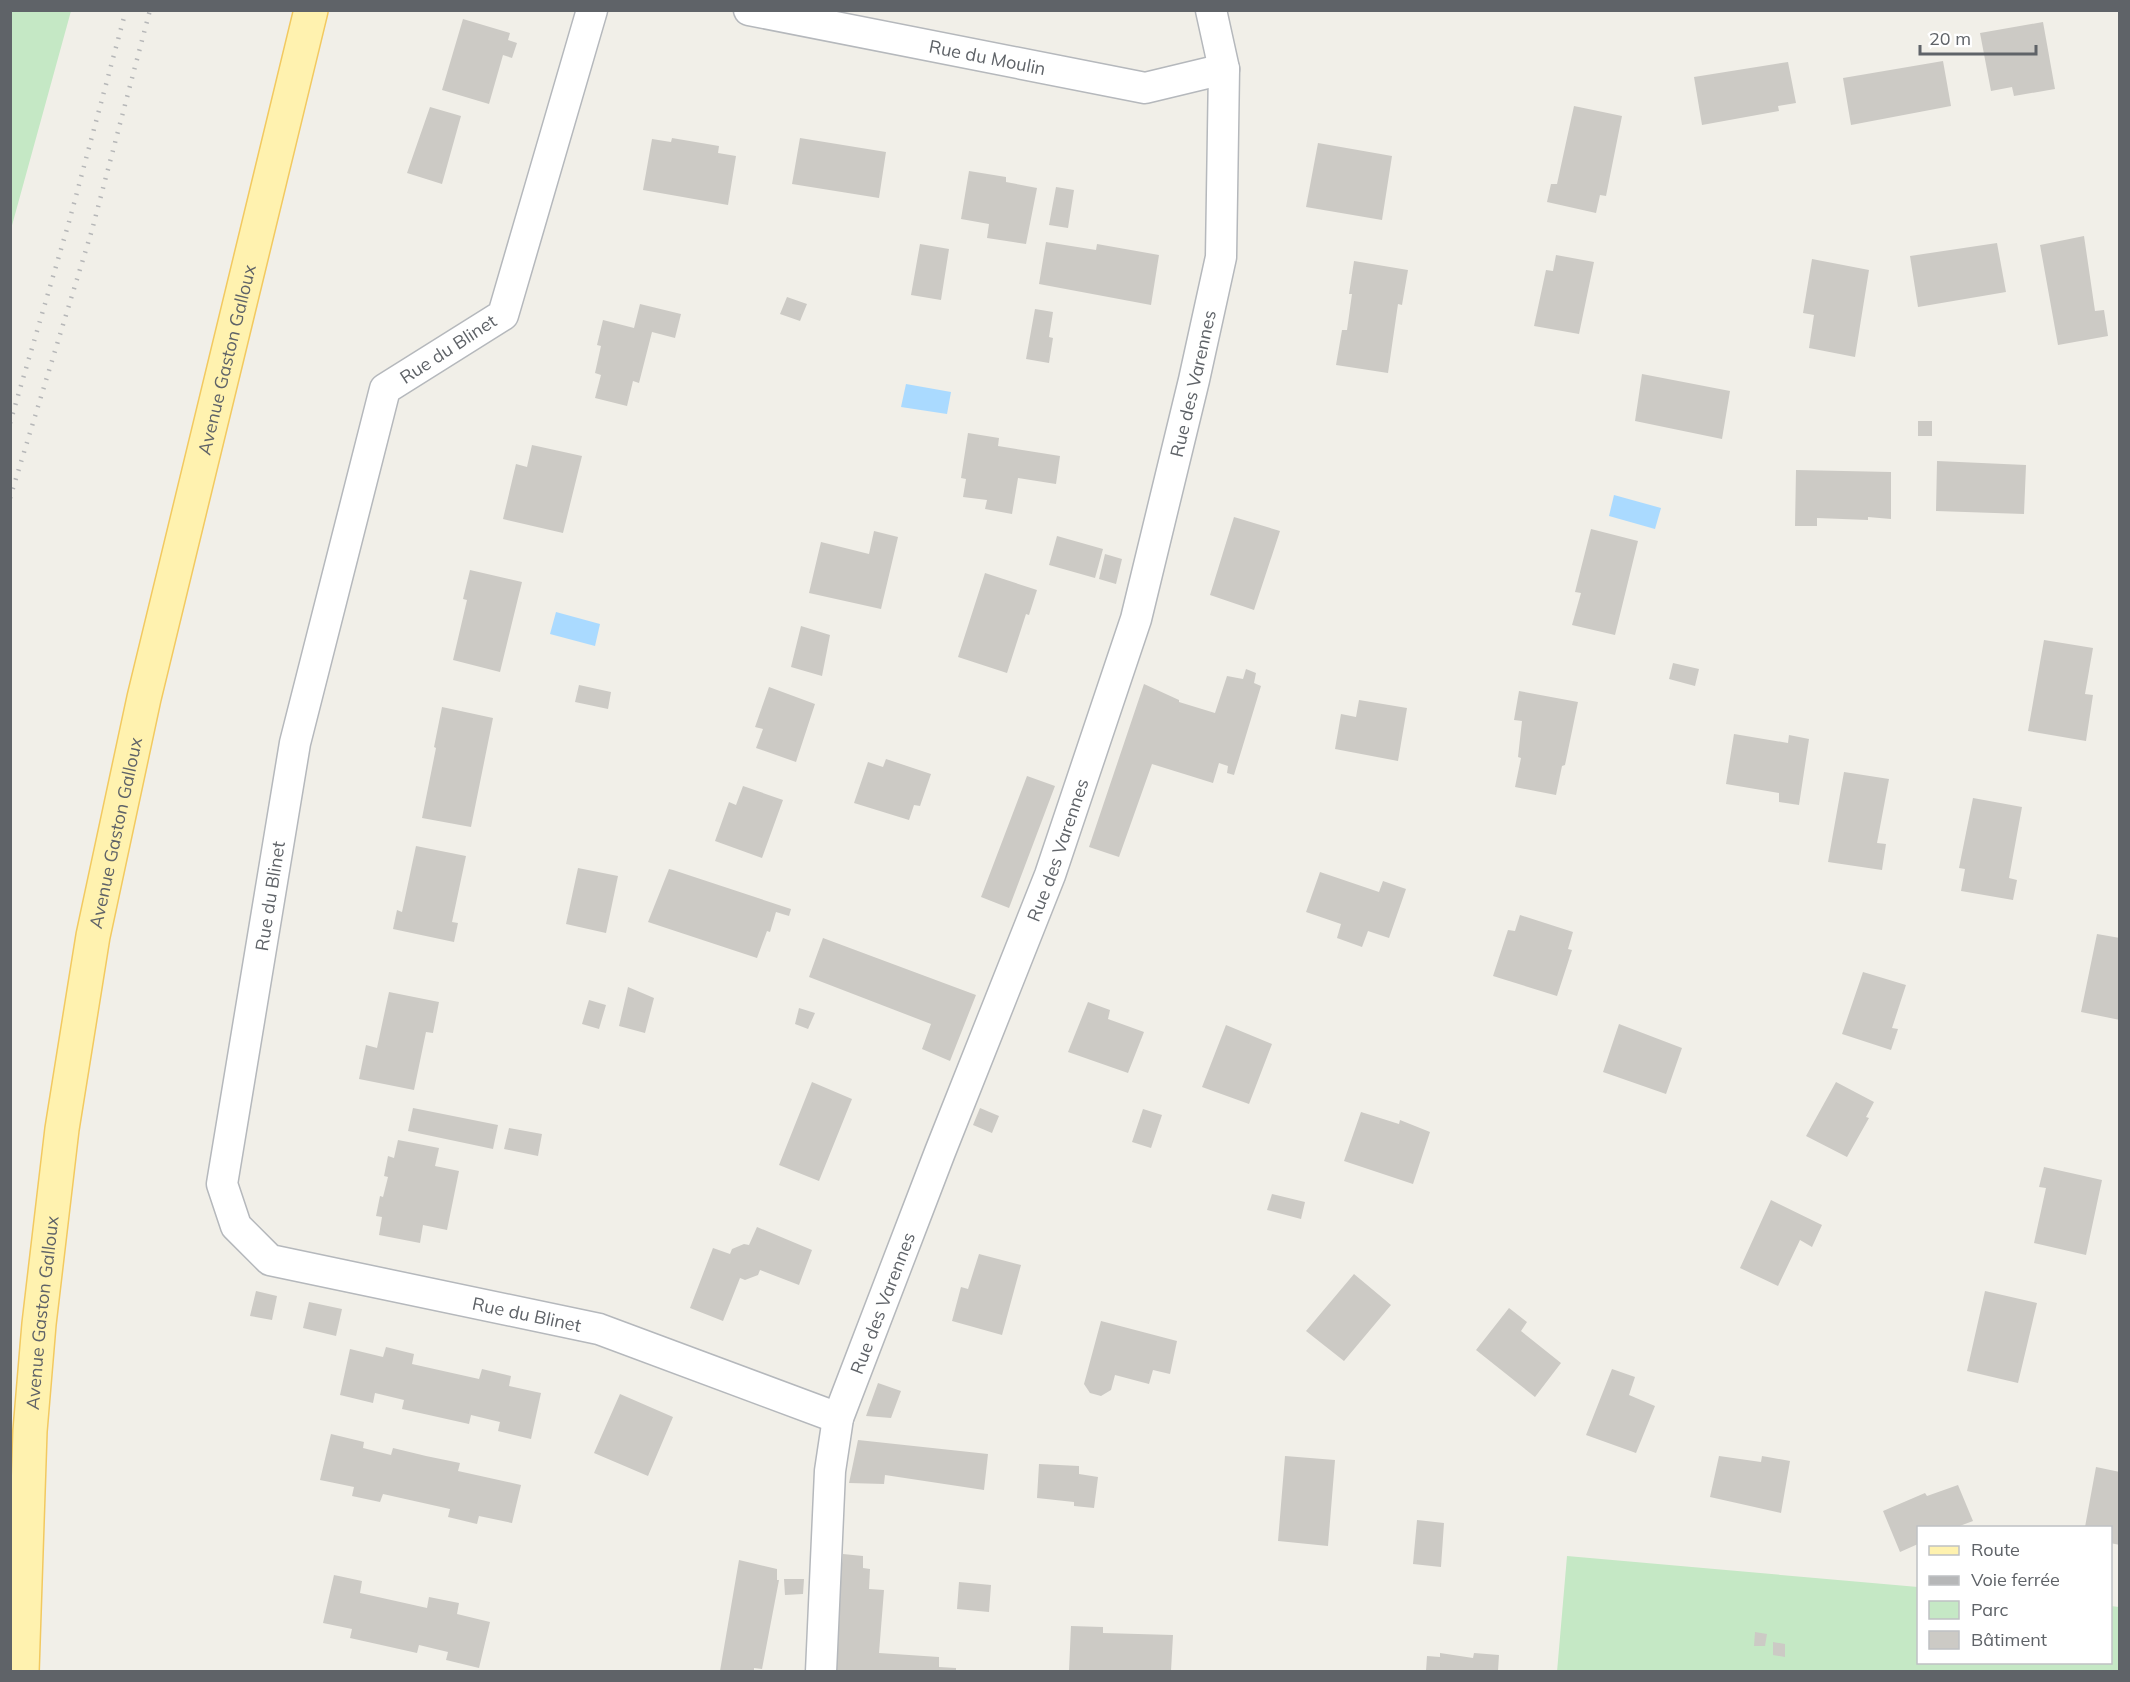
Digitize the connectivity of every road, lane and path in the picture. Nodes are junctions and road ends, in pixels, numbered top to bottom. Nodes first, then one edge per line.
1 (311, 10) edge
2 (592, 10) edge
3 (749, 10) edge
4 (1211, 10) edge
5 (1224, 69) junction
6 (838, 1418) junction
7 (22, 1671) edge
8 (821, 1671) edge

1 - 7 main road, Avenue Gaston Galloux
2 - 6 street, Rue du Blinet
3 - 5 street, Rue du Moulin
4 - 5 street, Rue des Varennes
5 - 6 street, Rue des Varennes
6 - 8 street, Rue des Varennes

